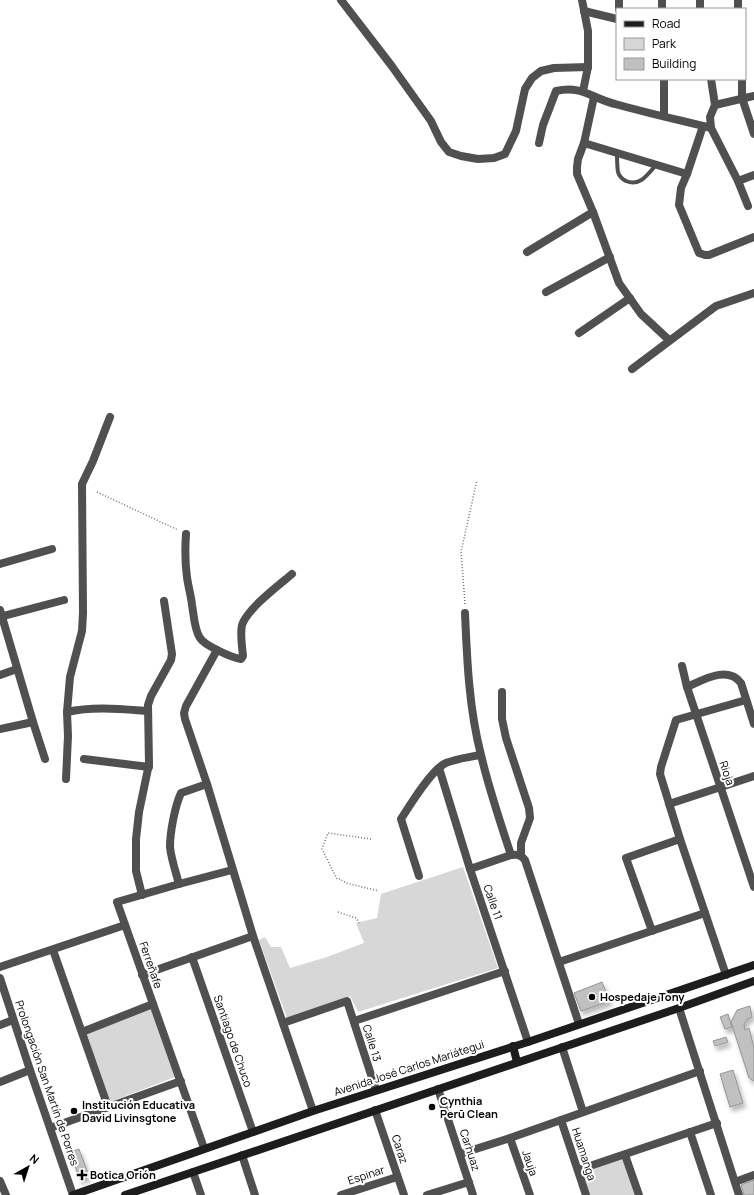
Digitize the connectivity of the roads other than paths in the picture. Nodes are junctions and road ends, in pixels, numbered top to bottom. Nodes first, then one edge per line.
1 (340, 0) edge
2 (582, 0) edge
3 (584, 11) junction
4 (616, 19) edge
5 (588, 67) junction
6 (664, 80) edge
7 (711, 80) edge
8 (742, 80) edge
9 (583, 91) junction
10 (754, 96) edge
11 (594, 97) junction
12 (742, 98) junction
13 (714, 105) junction
14 (664, 116) junction
15 (702, 126) junction
16 (711, 128) junction
17 (754, 134) edge
18 (539, 143) dead end
19 (584, 144) junction
20 (617, 153) junction
21 (656, 165) junction
22 (687, 174) junction
23 (754, 175) edge
24 (738, 181) junction
25 (748, 206) dead end
26 (593, 212) junction
27 (754, 237) edge
28 (527, 252) dead end
29 (610, 257) junction
30 (546, 292) dead end
31 (754, 293) edge
32 (630, 298) junction
33 (579, 333) dead end
34 (669, 340) junction
35 (632, 368) dead end
36 (110, 417) dead end
37 (186, 534) road end
38 (52, 549) dead end
39 (0, 564) edge
40 (292, 574) dead end
41 (64, 600) dead end
42 (164, 601) dead end
43 (465, 613) road end
44 (1, 615) edge
45 (218, 650) junction
46 (682, 666) dead end
47 (17, 669) junction
48 (0, 675) edge
49 (687, 687) junction
50 (502, 692) dead end
51 (746, 700) junction
52 (148, 711) junction
53 (67, 712) junction
54 (696, 715) junction
55 (33, 722) junction
56 (754, 724) edge
57 (0, 729) edge
58 (480, 754) junction
59 (45, 759) dead end
60 (84, 759) dead end
61 (148, 767) junction
62 (439, 768) junction
63 (754, 776) edge
64 (66, 779) dead end
65 (206, 784) junction
66 (720, 787) junction
67 (669, 804) junction
68 (680, 839) junction
69 (511, 855) junction
70 (521, 856) junction
71 (470, 869) junction
72 (232, 870) junction
73 (419, 876) dead end
74 (179, 884) junction
75 (754, 887) edge
76 (142, 895) junction
77 (705, 913) junction
78 (125, 925) junction
79 (652, 932) junction
80 (253, 936) junction
81 (53, 950) junction
82 (192, 957) junction
83 (559, 962) junction
84 (754, 965) edge
85 (0, 967) edge
86 (504, 971) junction
87 (142, 975) junction
88 (726, 975) junction
89 (0, 978) edge
90 (754, 981) edge
91 (153, 1004) junction
92 (679, 1008) junction
93 (13, 1020) junction
94 (354, 1021) junction
95 (283, 1023) junction
96 (579, 1024) junction
97 (0, 1025) edge
98 (82, 1032) junction
99 (528, 1042) junction
100 (513, 1046) junction
101 (562, 1047) junction
102 (517, 1062) junction
103 (30, 1070) junction
104 (700, 1071) junction
105 (181, 1081) junction
106 (0, 1082) edge
107 (438, 1089) junction
108 (376, 1090) junction
109 (108, 1107) junction
110 (375, 1110) junction
111 (313, 1111) junction
112 (583, 1112) junction
113 (561, 1120) junction
114 (717, 1123) junction
115 (50, 1128) junction
116 (253, 1132) junction
117 (690, 1132) junction
118 (510, 1138) junction
119 (204, 1148) junction
120 (460, 1154) junction
121 (242, 1155) junction
122 (625, 1155) junction
123 (578, 1170) junction
124 (193, 1172) junction
125 (754, 1175) edge
126 (397, 1177) junction
127 (0, 1180) edge
128 (469, 1182) junction
129 (735, 1182) junction
130 (145, 1192) edge
131 (76, 1194) edge
132 (6, 1195) edge
133 (125, 1195) edge
134 (201, 1195) edge
135 (255, 1195) edge
136 (341, 1195) edge
137 (404, 1195) edge
138 (427, 1195) edge
139 (473, 1195) edge
140 (530, 1195) edge
141 (586, 1195) edge
142 (639, 1195) edge
143 (711, 1195) edge
144 (739, 1195) edge

1 - 5 street
2 - 3 street
3 - 4 street
3 - 5 street
5 - 9 street
6 - 14 street
7 - 13 street
8 - 12 street
9 - 11 street
9 - 18 street
10 - 12 street
11 - 14 street
11 - 19 street
12 - 13 street
12 - 17 street
13 - 16 street
14 - 15 street
15 - 16 street
15 - 22 street
16 - 24 street
19 - 20 street
19 - 26 street
20 - 21 street
20 - 21 lane
21 - 22 street
22 - 27 street
23 - 24 street
24 - 25 street
26 - 28 street
26 - 29 street
29 - 30 street
29 - 32 street
31 - 34 street
32 - 33 street
32 - 34 street
34 - 35 street
36 - 53 street
37 - 45 street
38 - 39 street
40 - 45 street
41 - 44 street
42 - 52 street
43 - 58 street
44 - 47 street
45 - 65 street
46 - 49 street, Rioja
47 - 48 street
47 - 55 street
49 - 51 street
49 - 54 street, Rioja
50 - 70 street
51 - 54 street
51 - 56 street
52 - 53 street
52 - 61 street
53 - 64 street
54 - 66 street, Rioja
54 - 67 street
55 - 57 street
55 - 59 street
58 - 62 street
58 - 69 street
60 - 61 street
61 - 76 street
62 - 71 street, Calle 11
62 - 73 street
63 - 66 street
65 - 72 street
65 - 74 street
66 - 67 street
66 - 75 street, Rioja
67 - 68 street
68 - 77 street
68 - 79 street
69 - 70 street
69 - 71 street
70 - 83 street
71 - 86 street, Calle 11
72 - 74 street, Ferreñafe
72 - 80 street
74 - 76 street, Ferreñafe
76 - 78 street, Ferreñafe
77 - 79 street
77 - 88 street
78 - 81 street
78 - 87 street, Ferreñafe
79 - 83 street
80 - 82 street
80 - 95 street
81 - 85 street
81 - 98 street
82 - 87 street
82 - 116 street, Santiago de Chuco
83 - 96 street
84 - 88 main road, Avenida José Carlos Mariátegui
86 - 94 street
86 - 99 street, Calle 11
87 - 91 street, Ferreñafe
88 - 96 main road, Avenida José Carlos Mariátegui
89 - 93 street, Prolongación San Martín de Porres
90 - 92 main road
91 - 98 street
91 - 105 street, Ferreñafe
92 - 101 main road
92 - 104 street
93 - 97 street
93 - 103 street, Prolongación San Martín de Porres
94 - 95 street, Calle 13
94 - 108 street, Calle 13
95 - 111 street
96 - 99 main road, Avenida José Carlos Mariátegui
98 - 109 street
99 - 100 main road, Avenida José Carlos Mariátegui
100 - 102 main road
100 - 108 main road, Avenida José Carlos Mariátegui
101 - 102 main road
101 - 112 street
102 - 107 main road
103 - 106 street
103 - 115 street, Prolongación San Martín de Porres
104 - 112 street
104 - 114 street
105 - 109 street
105 - 119 street, Ferreñafe
107 - 110 main road
107 - 120 street, Carhuaz
108 - 111 main road, Avenida José Carlos Mariátegui
109 - 115 street
110 - 121 main road
110 - 126 street, Caraz
111 - 116 main road, Avenida José Carlos Mariátegui
112 - 113 street
113 - 118 street
113 - 123 street, Huamanga
114 - 117 street
114 - 129 street
115 - 131 street, Prolongación San Martín de Porres
116 - 119 main road, Avenida José Carlos Mariátegui
117 - 122 street
117 - 143 street
118 - 120 street
118 - 140 street, Jauja
119 - 131 main road, Avenida José Carlos Mariátegui
120 - 128 street, Carhuaz
121 - 124 main road
121 - 135 street
122 - 123 street
122 - 142 street
123 - 141 street, Huamanga
124 - 130 main road
124 - 134 street
125 - 129 street
126 - 136 street, Espinar
126 - 137 street, Caraz
127 - 132 street
128 - 138 street
128 - 139 street, Carhuaz
129 - 144 street
130 - 133 main road

